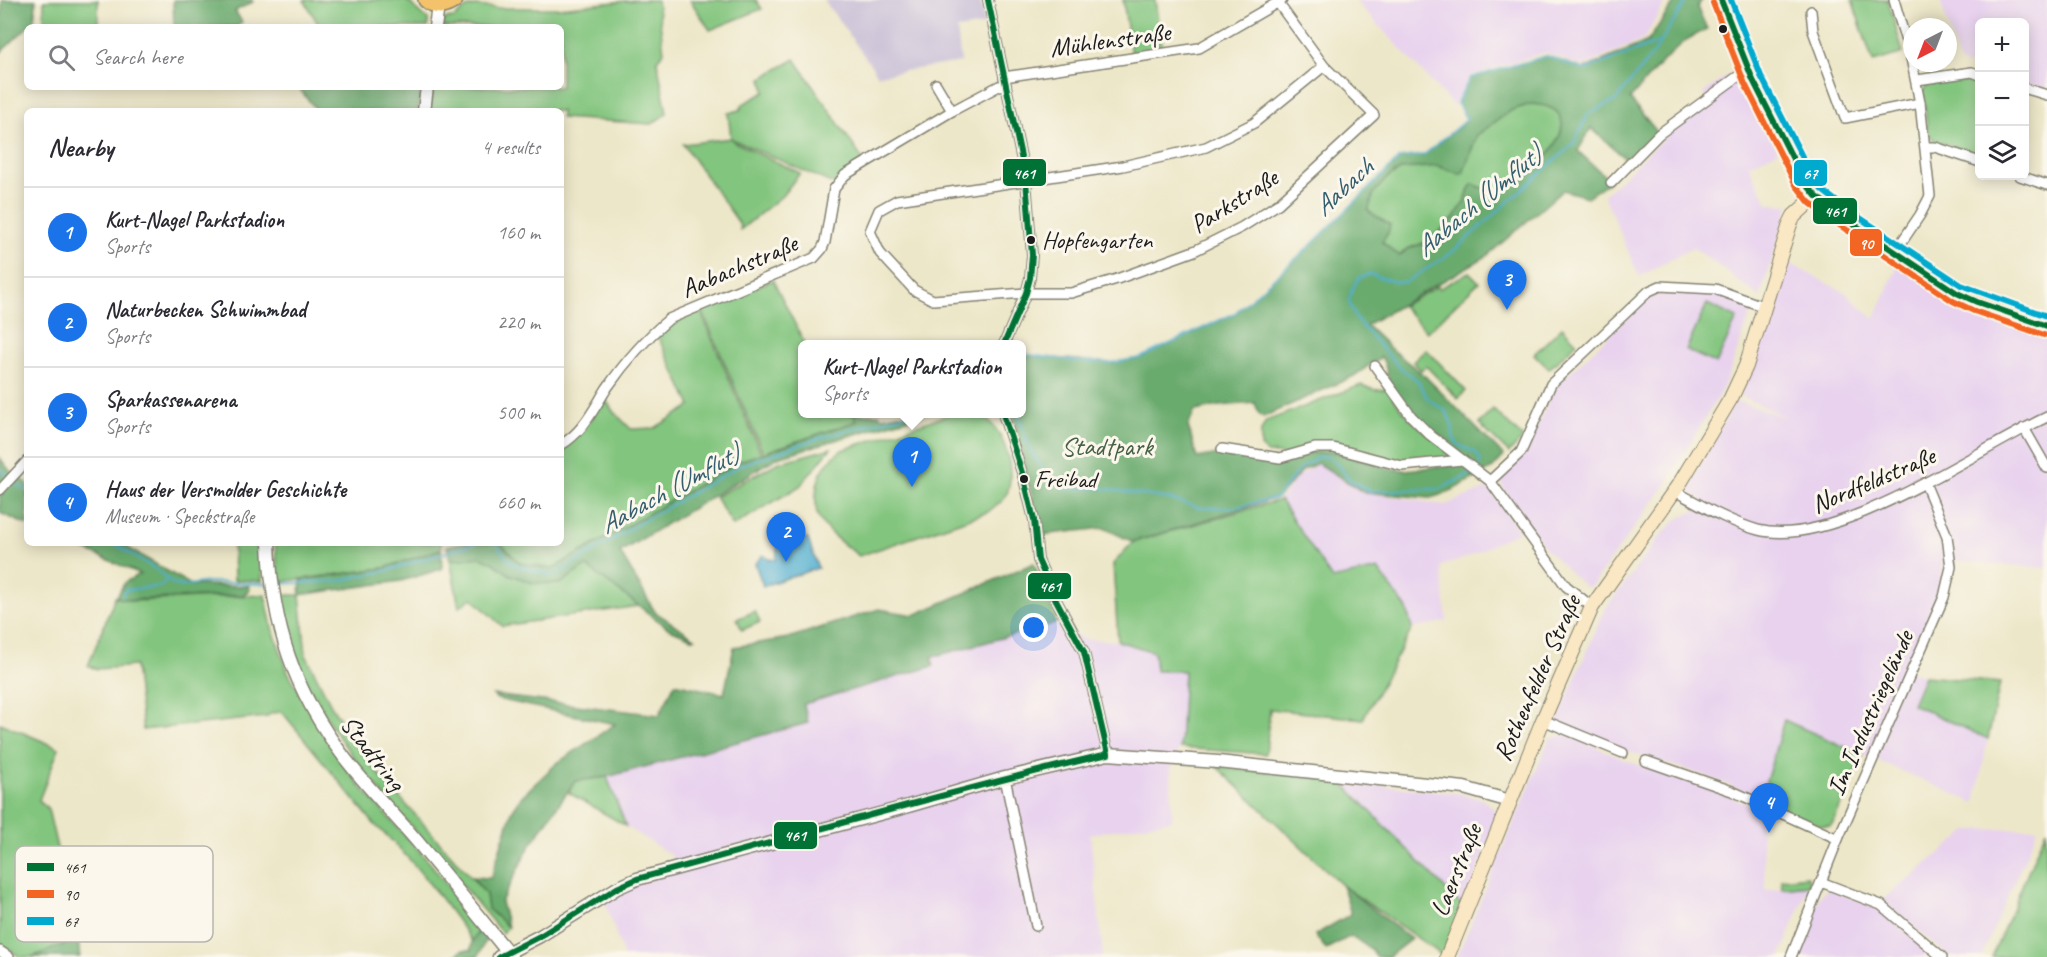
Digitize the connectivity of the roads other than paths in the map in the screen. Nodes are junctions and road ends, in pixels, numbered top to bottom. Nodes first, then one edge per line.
1 (455, 0) edge
2 (988, 0) edge
3 (1721, 0) edge
4 (1894, 0) edge
5 (1280, 1) edge
6 (432, 3) edge
7 (1812, 11) dead end
8 (435, 24) edge
9 (1903, 31) edge
10 (1324, 66) junction
11 (1748, 69) junction
12 (1915, 72) edge
13 (1975, 73) edge
14 (1917, 80) junction
15 (1005, 81) junction
16 (936, 84) dead end
17 (2029, 89) edge
18 (426, 90) edge
19 (2047, 95) edge
20 (1920, 103) junction
21 (424, 108) edge
22 (952, 111) junction
23 (1926, 147) junction
24 (1975, 160) edge
25 (2029, 179) edge
26 (1026, 180) junction
27 (1611, 183) dead end
28 (2047, 185) edge
29 (1816, 196) junction
30 (1896, 252) junction
31 (1026, 293) junction
32 (1765, 307) junction
33 (2047, 326) edge
34 (1006, 340) edge
35 (1375, 366) dead end
36 (2047, 417) edge
37 (1005, 418) edge
38 (2024, 428) junction
39 (564, 443) edge
40 (1222, 449) dead end
41 (1462, 460) junction
42 (24, 464) edge
43 (2047, 468) edge
44 (1490, 481) junction
45 (1925, 483) junction
46 (3, 487) edge
47 (1675, 491) junction
48 (268, 546) edge
49 (1592, 606) junction
50 (1542, 720) junction
51 (1623, 753) dead end
52 (1108, 754) junction
53 (1646, 761) dead end
54 (1005, 778) junction
55 (1510, 801) junction
56 (1838, 839) junction
57 (1821, 882) junction
58 (1036, 926) dead end
59 (0, 951) edge
60 (509, 956) edge
61 (9, 957) edge
62 (1447, 957) edge
63 (1791, 957) edge
64 (1942, 957) edge

1 - 6 main road
2 - 15 street
3 - 11 main road
4 - 9 street
5 - 10 street
5 - 15 street, Mühlenstraße
6 - 8 street
7 - 20 street
10 - 26 street
10 - 31 street, Parkstraße
11 - 27 street
11 - 29 main road
12 - 14 street
13 - 14 street
14 - 20 street
15 - 22 street, Aabachstraße
15 - 26 street
16 - 22 street
17 - 19 street
18 - 21 street
20 - 23 street
22 - 39 street, Aabachstraße
23 - 24 street
23 - 30 street
25 - 28 street
26 - 31 street
26 - 31 street
29 - 30 main road
29 - 32 main road, Rothenfelder Straße
30 - 33 main road
31 - 34 street
32 - 44 street
32 - 47 main road, Rothenfelder Straße
35 - 41 street
36 - 38 street, Nordfeldstraße
37 - 52 street
38 - 43 street
38 - 45 street, Nordfeldstraße
40 - 41 street
41 - 44 street
42 - 46 street
44 - 49 street
45 - 47 street, Nordfeldstraße
45 - 56 street, Im Industriegelände
47 - 49 main road, Rothenfelder Straße
48 - 60 street, Stadtring
49 - 50 main road, Rothenfelder Straße
50 - 51 street
50 - 55 main road, Rothenfelder Straße
52 - 54 street, Rothenfelder Straße
52 - 55 street, Rothenfelder Straße
53 - 56 street
54 - 58 street
54 - 60 street, Rothenfelder Straße
55 - 62 main road, Laerstraße
56 - 57 street, Im Industriegelände
57 - 63 street, Im Industriegelände
57 - 64 street
59 - 61 street

